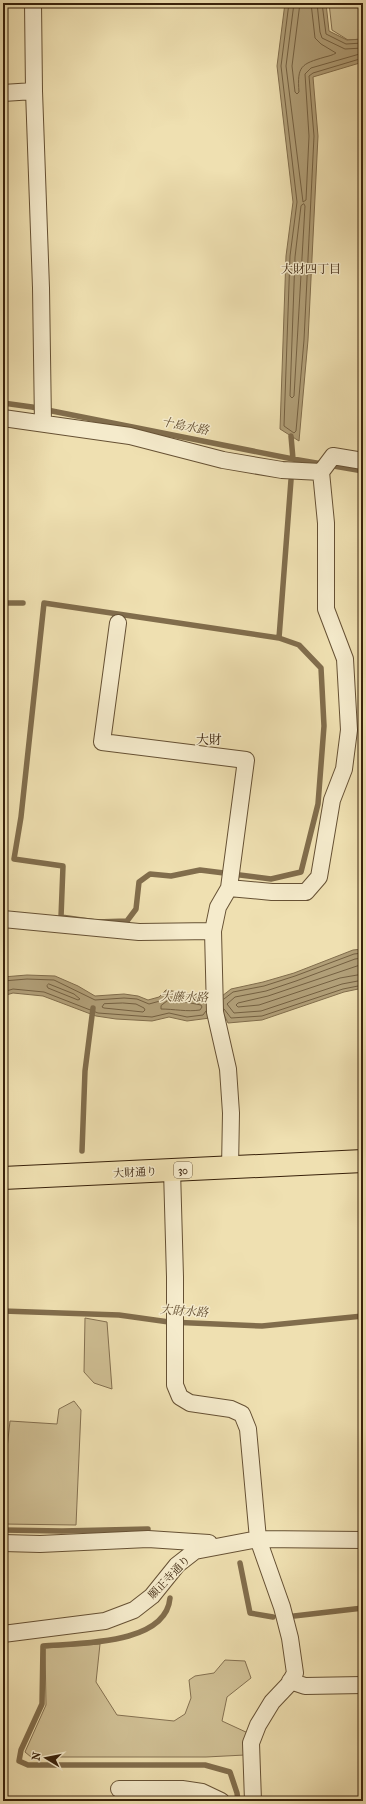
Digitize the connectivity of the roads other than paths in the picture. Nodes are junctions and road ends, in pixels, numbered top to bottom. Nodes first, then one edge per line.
1 (33, 3) edge
2 (34, 91) junction
3 (3, 93) edge
4 (3, 418) edge
5 (43, 423) junction
6 (363, 461) edge
7 (321, 472) junction
8 (118, 623) dead end
9 (230, 879) junction
10 (3, 919) edge
11 (213, 931) junction
12 (363, 1161) edge
13 (230, 1168) junction
14 (172, 1170) junction
15 (3, 1178) edge
16 (258, 1539) junction
17 (363, 1540) edge
18 (3, 1543) edge
19 (225, 1544) junction
20 (3, 1634) edge
21 (290, 1681) junction
22 (363, 1685) edge
23 (119, 1789) dead end
24 (221, 1801) edge
25 (253, 1801) edge

1 - 2 street
2 - 3 street
2 - 5 street
4 - 5 street
5 - 7 street
6 - 7 street
7 - 9 street
8 - 9 street
9 - 11 street
10 - 11 street
11 - 13 street
12 - 13 main road, 大財通り / 30
13 - 14 main road, 大財通り / 30
14 - 15 main road, 大財通り / 30
14 - 16 street
16 - 17 street, 願正寺通り
16 - 19 street, 願正寺通り
16 - 21 street
18 - 19 street
19 - 20 street, 願正寺通り
21 - 22 street
21 - 25 street
23 - 24 street

